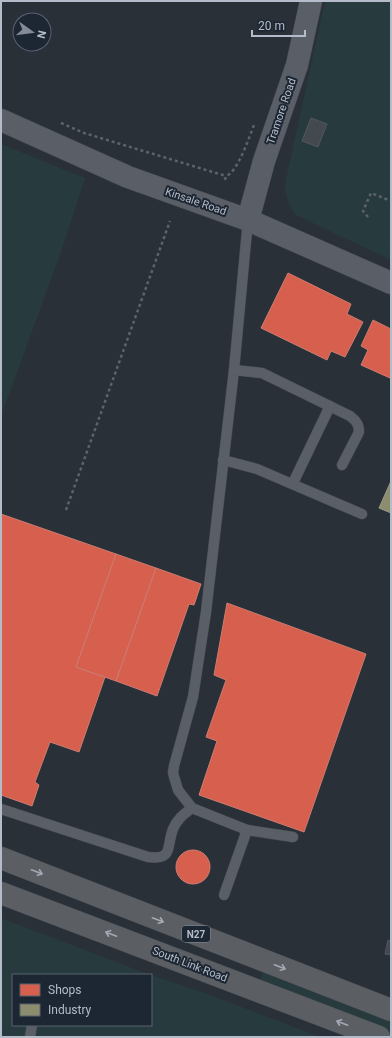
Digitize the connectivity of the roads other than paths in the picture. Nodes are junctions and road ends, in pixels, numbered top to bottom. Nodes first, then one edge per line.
1 (311, 1) edge
2 (1, 120) edge
3 (248, 220) junction
4 (391, 283) edge
5 (234, 370) junction
6 (330, 406) junction
7 (223, 460) junction
8 (342, 465) dead end
9 (293, 483) junction
10 (362, 514) dead end
11 (192, 808) junction
12 (1, 809) edge
13 (247, 830) junction
14 (293, 837) dead end
15 (1, 858) edge
16 (1, 893) edge
17 (224, 895) dead end
18 (391, 1010) edge
19 (32, 1026) edge
20 (30, 1037) edge
21 (379, 1037) edge

1 - 3 street, Tramore Road
2 - 3 street, Kinsale Road
3 - 4 street, Kinsale Road
3 - 5 lane
5 - 6 lane
5 - 7 lane
6 - 8 lane
6 - 9 lane
7 - 9 lane
7 - 11 lane
9 - 10 lane
11 - 12 lane
11 - 13 lane
13 - 14 lane
13 - 17 lane
15 -> 18 highway, N27
21 -> 16 highway, South Link Road
19 - 20 lane

